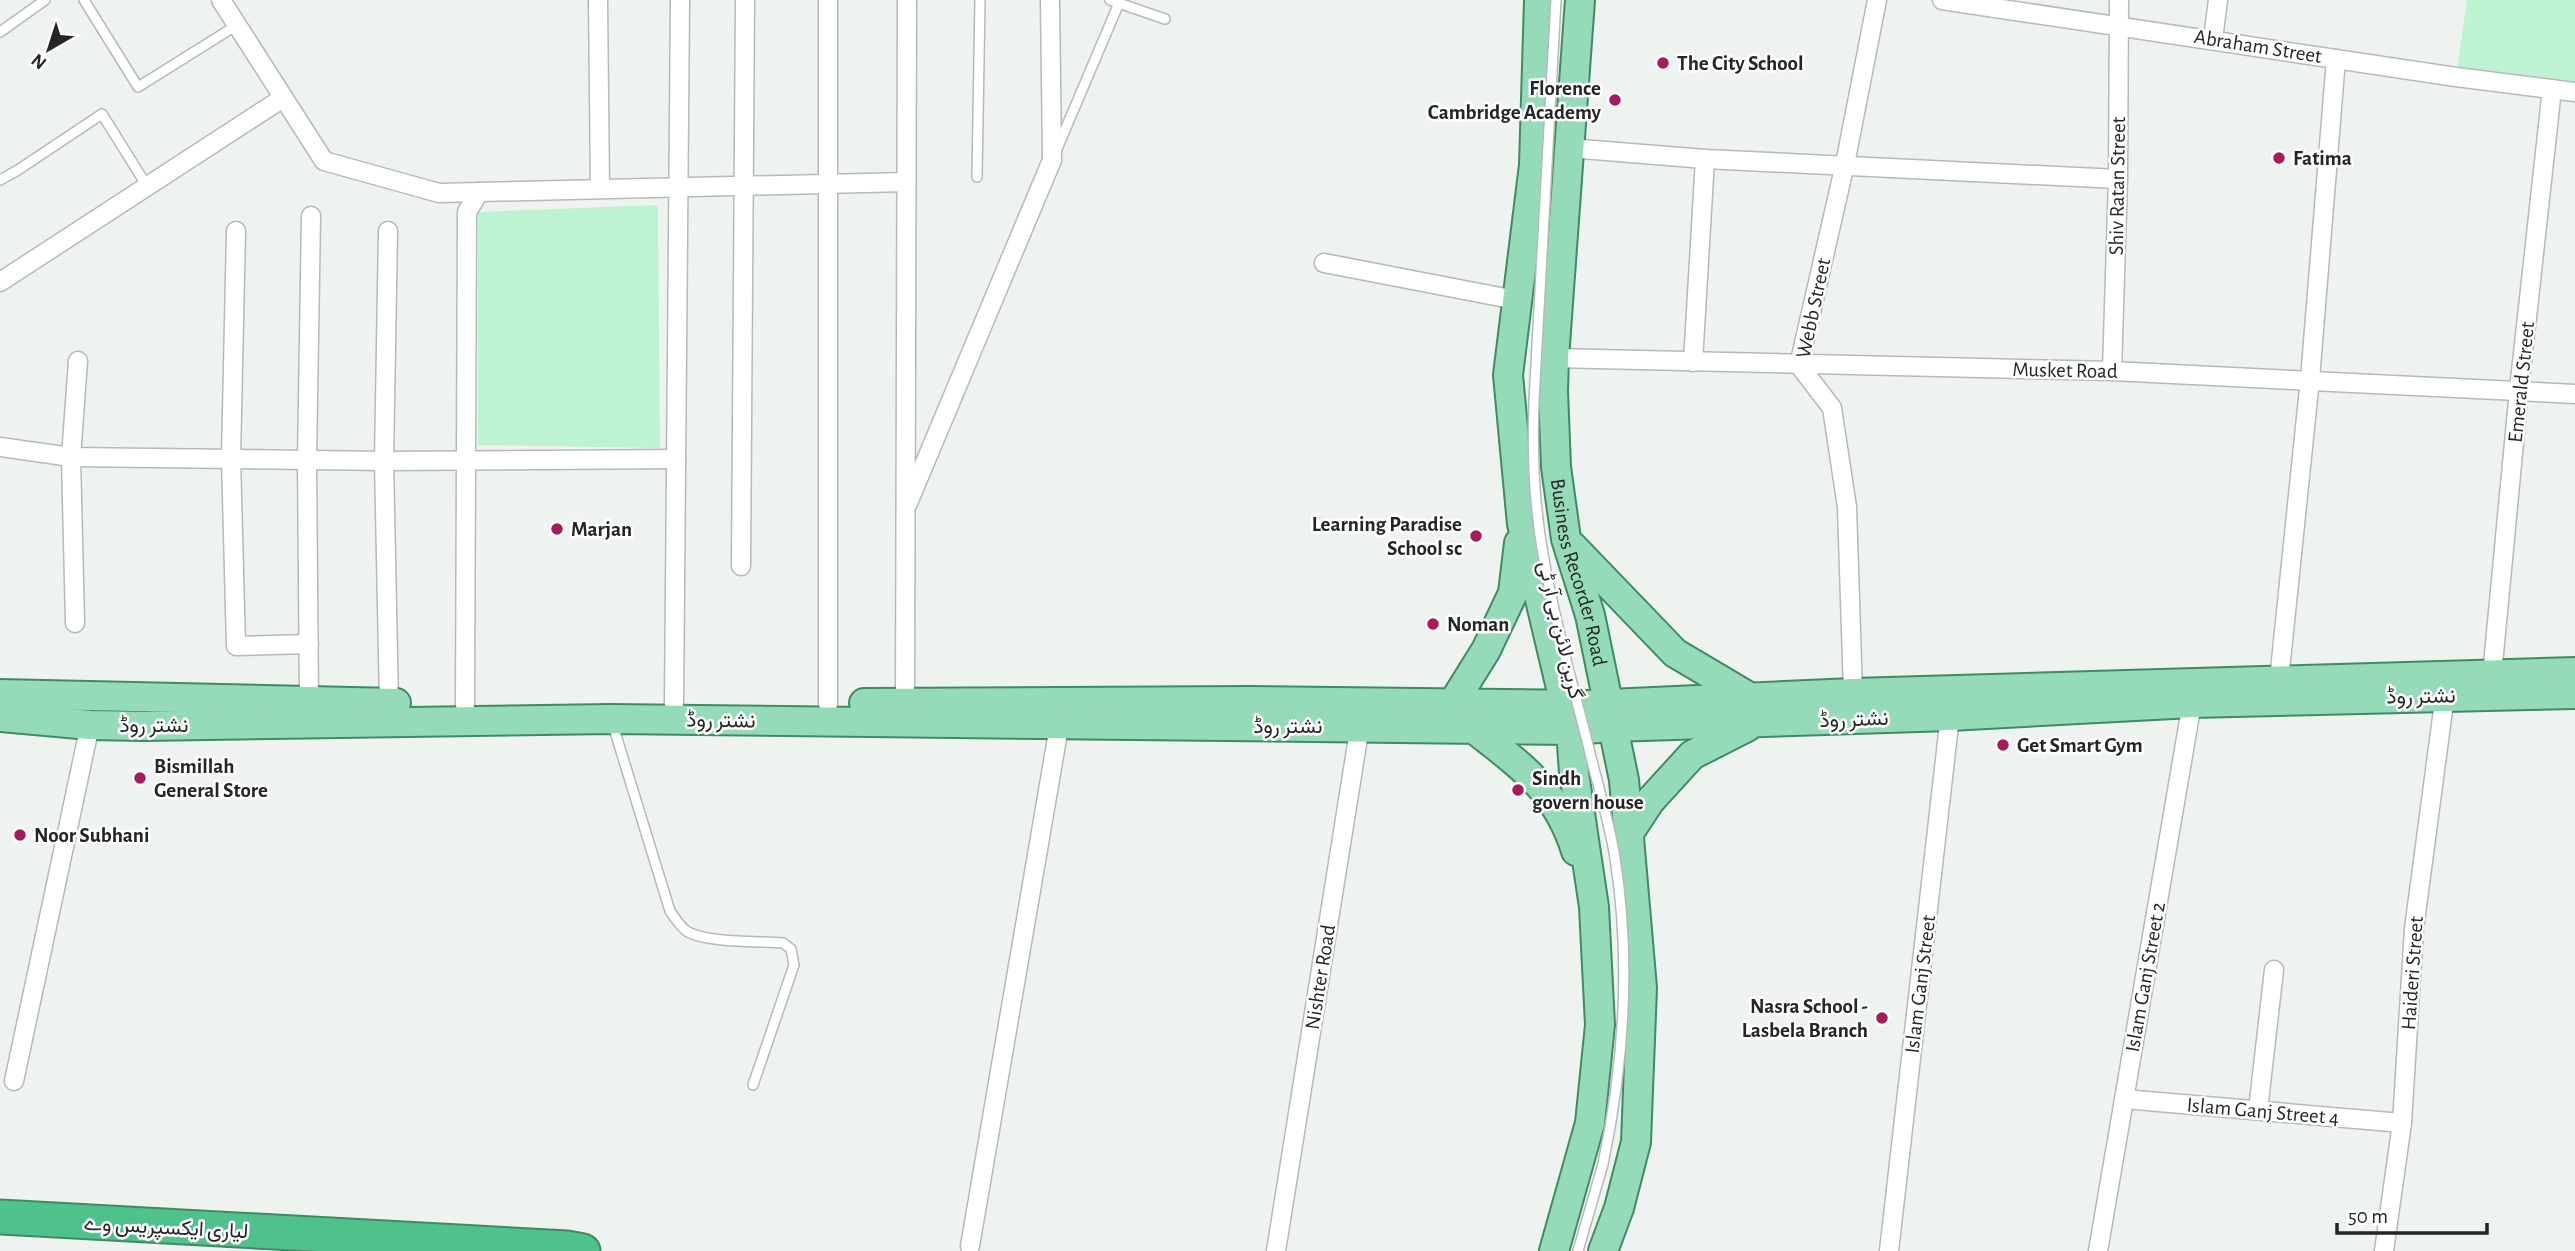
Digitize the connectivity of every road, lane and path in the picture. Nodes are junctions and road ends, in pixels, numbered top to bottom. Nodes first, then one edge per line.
1 (45, 0) edge
2 (84, 0) edge
3 (221, 0) edge
4 (598, 0) edge
5 (680, 0) edge
6 (746, 0) edge
7 (828, 0) edge
8 (907, 0) edge
9 (980, 0) edge
10 (1050, 0) edge
11 (1539, 0) edge
12 (1556, 0) edge
13 (1580, 0) edge
14 (1877, 0) edge
15 (1942, 0) edge
16 (2119, 0) edge
17 (2218, 0) edge
18 (1115, 2) edge
19 (1165, 19) dead end
20 (237, 24) junction
21 (2120, 25) junction
22 (0, 32) edge
23 (2213, 39) junction
24 (2336, 59) junction
25 (2552, 89) junction
26 (2575, 92) edge
27 (283, 97) junction
28 (1569, 148) junction
29 (1705, 159) junction
30 (1052, 160) junction
31 (1844, 164) junction
32 (977, 177) dead end
33 (2118, 179) junction
34 (0, 180) edge
35 (906, 182) junction
36 (828, 184) junction
37 (147, 186) junction
38 (744, 186) junction
39 (678, 188) junction
40 (600, 190) junction
41 (479, 192) junction
42 (311, 216) dead end
43 (236, 231) dead end
44 (388, 231) dead end
45 (1324, 263) dead end
46 (0, 282) edge
47 (1516, 300) junction
48 (1554, 358) junction
49 (78, 361) dead end
50 (1693, 362) junction
51 (1799, 365) junction
52 (2112, 371) junction
53 (2310, 379) junction
54 (2519, 390) junction
55 (2575, 394) edge
56 (0, 447) edge
57 (71, 457) junction
58 (231, 458) junction
59 (676, 459) junction
60 (307, 460) junction
61 (467, 460) junction
62 (384, 461) junction
63 (905, 510) junction
64 (1522, 524) junction
65 (1566, 539) junction
66 (741, 566) dead end
67 (75, 624) dead end
68 (309, 644) junction
69 (2575, 671) edge
70 (2493, 675) junction
71 (2279, 680) junction
72 (1853, 693) junction
73 (0, 694) edge
74 (2575, 694) edge
75 (2445, 695) junction
76 (309, 702) junction
77 (388, 703) junction
78 (905, 703) junction
79 (1453, 703) junction
80 (2192, 703) junction
81 (828, 704) junction
82 (465, 705) junction
83 (674, 705) junction
84 (1754, 710) junction
85 (1061, 713) junction
86 (1362, 715) junction
87 (1611, 715) junction
88 (1950, 716) junction
89 (0, 717) edge
90 (1567, 718) junction
91 (611, 719) junction
92 (90, 725) junction
93 (1474, 729) junction
94 (1629, 833) junction
95 (1594, 907) junction
96 (2273, 970) dead end
97 (14, 1082) dead end
98 (753, 1085) dead end
99 (2124, 1099) junction
100 (2258, 1110) junction
101 (2402, 1123) junction
102 (0, 1217) edge
103 (970, 1246) dead end
104 (583, 1251) edge
105 (1276, 1251) edge
106 (1554, 1251) edge
107 (1578, 1251) edge
108 (1602, 1251) edge
109 (1889, 1251) edge
110 (2098, 1251) edge
111 (2384, 1251) edge

1 - 22 lane
2 - 20 lane
3 - 20 street
4 - 40 street
5 - 39 street
6 - 38 street
7 - 36 street
8 - 35 street
9 - 32 lane
10 - 30 street
11 - 47 main road, Business Recorder Road
12 - 107 lane, گرین لائن بی آر ٹی, bridge
13 - 28 main road, Business Recorder Road
14 - 31 street, Webb Street
15 - 21 street, Abraham Street
16 - 21 street, Shiv Ratan Street
17 - 23 street
18 - 19 lane
18 - 30 lane
20 - 27 street
21 - 23 street, Abraham Street
21 - 33 street, Shiv Ratan Street
23 - 24 street, Abraham Street
24 - 25 street, Abraham Street
24 - 53 street
25 - 26 street, Abraham Street
25 - 54 street, Emerald Street
27 - 37 street
27 - 41 street
28 - 29 street
28 - 48 main road, Business Recorder Road
29 - 31 street
29 - 50 street
30 - 63 street
31 - 33 street
31 - 51 street, Webb Street
33 - 52 street, Shiv Ratan Street
34 - 37 lane
35 - 36 street
35 - 63 street
36 - 38 street
36 - 81 street
37 - 46 street
38 - 39 street
38 - 66 street
39 - 40 street
39 - 59 street
40 - 41 street
41 - 61 street
42 - 60 street
43 - 58 street
44 - 62 street
45 - 47 street
47 - 64 main road, Business Recorder Road
48 - 50 street, Musket Road
48 - 65 main road, Business Recorder Road
49 - 57 street
50 - 51 street, Musket Road
51 - 52 street, Musket Road
51 - 72 street, Webb Street
52 - 53 street, Musket Road
53 - 54 street, Musket Road
53 - 71 street
54 - 55 street, Musket Road
54 - 70 street, Emerald Street
56 - 57 street
57 - 58 street
57 - 67 street
58 - 60 street
58 - 68 street
59 - 61 street
59 - 83 street
60 - 62 street
60 - 68 street
61 - 62 street
61 - 82 street
62 - 77 street
63 - 78 street
64 - 79 main road
64 - 90 main road, Business Recorder Road
65 - 84 main road
65 - 87 main road, Business Recorder Road
68 - 76 street
69 - 70 main road, نشتر روڈ
70 - 71 main road, نشتر روڈ
71 - 72 main road, نشتر روڈ
72 - 84 main road, نشتر روڈ
73 - 76 main road, نشتر روڈ
74 - 75 main road, نشتر روڈ
75 - 80 main road, نشتر روڈ
75 - 101 street, Haideri Street
76 - 77 main road, نشتر روڈ
77 - 82 main road, نشتر روڈ
78 - 81 main road, نشتر روڈ
78 - 85 main road, نشتر روڈ
79 - 86 main road, نشتر روڈ
79 - 90 main road, نشتر روڈ
80 - 88 main road, نشتر روڈ
80 - 99 street, Islam Ganj Street 2
81 - 83 main road, نشتر روڈ
82 - 83 main road, نشتر روڈ
84 - 87 main road, نشتر روڈ
84 - 88 main road, نشتر روڈ
84 - 94 main road
85 - 86 main road, نشتر روڈ
85 - 91 main road, نشتر روڈ
85 - 103 street
86 - 93 main road, نشتر روڈ
86 - 105 street, Nishter Road
87 - 90 main road, نشتر روڈ
87 - 94 main road, Business Recorder Road
88 - 109 street, Islam Ganj Street
89 - 92 main road, نشتر روڈ
90 - 93 main road, نشتر روڈ
90 - 95 main road, Business Recorder Road
91 - 92 main road, نشتر روڈ
91 - 98 lane
92 - 97 street
93 - 95 main road
94 - 108 main road, Business Recorder Road
95 - 106 main road, Business Recorder Road
96 - 100 street
99 - 100 street, Islam Ganj Street 4
99 - 110 street, Islam Ganj Street 2
100 - 101 street, Islam Ganj Street 4
101 - 111 street, Haideri Street
102 - 104 highway, لیاری ایکسپریس وے

